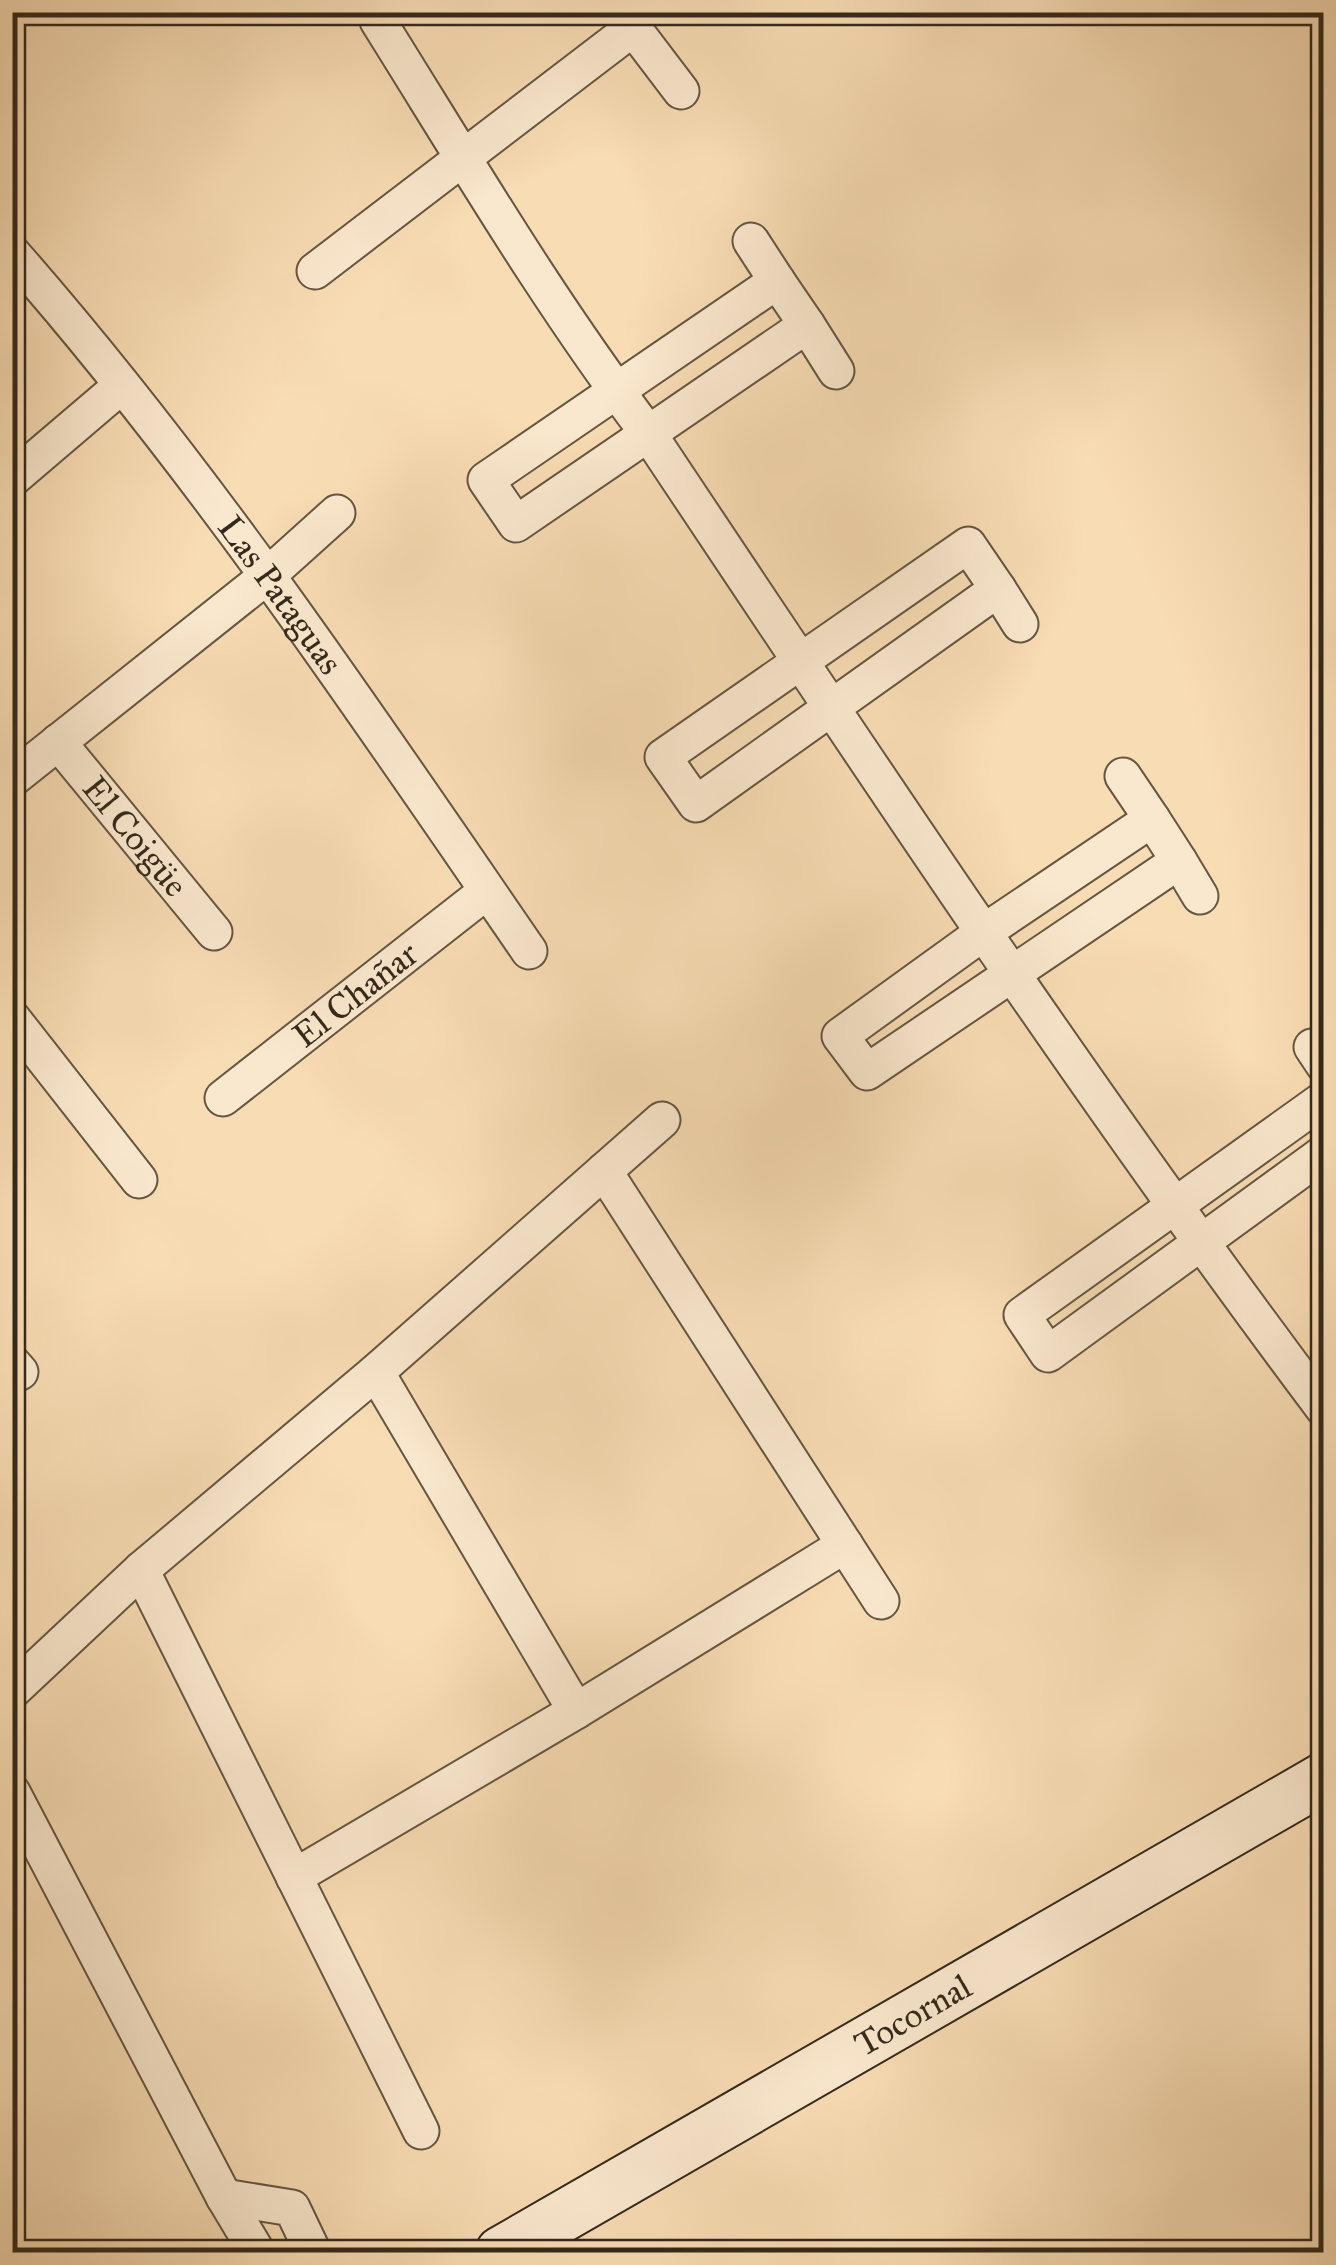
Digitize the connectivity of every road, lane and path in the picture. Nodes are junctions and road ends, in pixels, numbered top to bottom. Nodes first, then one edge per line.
1 (627, 20) edge
2 (378, 21) dead end
3 (681, 91) dead end
4 (462, 156) junction
5 (751, 241) dead end
6 (14, 257) edge
7 (315, 271) dead end
8 (777, 281) junction
9 (807, 325) junction
10 (836, 371) dead end
11 (121, 386) junction
12 (616, 391) junction
13 (648, 433) junction
14 (12, 479) edge
15 (337, 513) dead end
16 (267, 576) junction
17 (998, 590) junction
18 (1020, 624) dead end
19 (800, 662) junction
20 (832, 707) junction
21 (58, 742) junction
22 (1123, 776) dead end
23 (12, 779) edge
24 (1152, 819) junction
25 (1179, 861) junction
26 (487, 890) junction
27 (1200, 896) dead end
28 (214, 932) dead end
29 (984, 932) junction
30 (528, 952) dead end
31 (1013, 976) junction
32 (12, 1018) edge
33 (223, 1098) dead end
34 (1324, 1099) edge
35 (662, 1120) dead end
36 (1324, 1153) edge
37 (604, 1171) junction
38 (139, 1180) dead end
39 (1174, 1207) junction
40 (1199, 1243) junction
41 (376, 1372) junction
42 (1324, 1408) edge
43 (845, 1545) junction
44 (141, 1570) junction
45 (882, 1601) dead end
46 (12, 1691) edge
47 (576, 1711) junction
48 (1324, 1778) edge
49 (12, 1792) edge
50 (294, 1877) junction
51 (421, 2131) dead end
52 (224, 2197) junction
53 (257, 2252) edge
54 (313, 2252) edge
55 (501, 2252) edge

1 - 3 street
1 - 4 street
2 - 4 street
4 - 7 street
4 - 12 street
5 - 8 street
6 - 11 street, Las Pataguas
8 - 9 street
8 - 12 street
9 - 10 street
9 - 13 street
11 - 14 street
11 - 16 street, Las Pataguas
12 - 13 street
12 - 13 street
13 - 19 street
15 - 16 street
16 - 21 street
16 - 26 street, Las Pataguas
17 - 18 street
17 - 19 street
17 - 20 street
19 - 20 street
19 - 20 street
20 - 29 street
21 - 23 street
21 - 28 street, El Coigüe
22 - 24 street
24 - 25 street
24 - 29 street
25 - 27 street
25 - 31 street
26 - 30 street, Las Pataguas
26 - 33 street, El Chañar
29 - 31 street
29 - 31 street
31 - 39 street
32 - 38 street
34 - 39 street
35 - 37 street
36 - 40 street
37 - 41 street
37 - 43 street
39 - 40 street
39 - 40 street
40 - 42 street
41 - 44 street
41 - 47 street
43 - 45 street
43 - 47 street
44 - 46 street
44 - 50 street
47 - 50 street
48 - 55 main road, Tocornal
49 - 52 street
50 - 51 street
52 - 53 street
52 - 54 street

